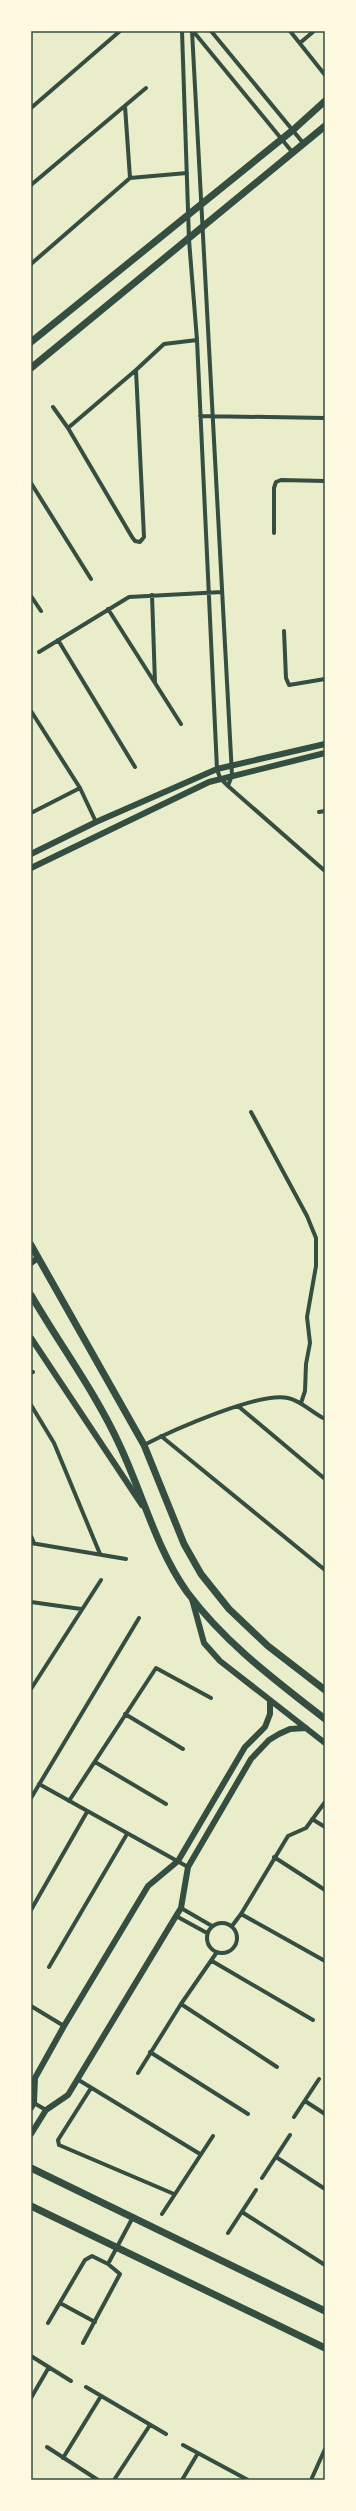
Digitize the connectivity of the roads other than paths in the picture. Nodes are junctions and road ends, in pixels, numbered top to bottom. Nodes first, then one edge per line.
1 (119, 31) edge
2 (182, 31) edge
3 (193, 31) edge
4 (211, 31) edge
5 (290, 31) edge
6 (314, 31) edge
7 (300, 43) junction
8 (325, 75) edge
9 (146, 88) dead end
10 (325, 101) edge
11 (125, 106) junction
12 (31, 108) edge
13 (325, 126) edge
14 (293, 130) junction
15 (281, 139) junction
16 (304, 144) junction
17 (293, 153) junction
18 (187, 173) junction
19 (130, 178) junction
20 (31, 185) edge
21 (200, 205) junction
22 (188, 214) junction
23 (203, 228) junction
24 (189, 240) junction
25 (31, 264) edge
26 (197, 340) junction
27 (31, 342) edge
28 (31, 368) edge
29 (136, 370) junction
30 (53, 407) dead end
31 (200, 416) junction
32 (213, 416) junction
33 (325, 418) edge
34 (68, 428) junction
35 (325, 481) edge
36 (31, 483) edge
37 (274, 533) dead end
38 (91, 579) dead end
39 (209, 592) junction
40 (222, 592) junction
41 (152, 595) junction
42 (31, 596) edge
43 (108, 610) junction
44 (41, 611) dead end
45 (284, 631) dead end
46 (58, 640) junction
47 (38, 652) dead end
48 (325, 679) edge
49 (155, 683) junction
50 (31, 711) edge
51 (181, 724) dead end
52 (325, 744) edge
53 (325, 753) edge
54 (230, 766) junction
55 (135, 767) dead end
56 (217, 769) junction
57 (232, 775) junction
58 (220, 778) junction
59 (228, 786) junction
60 (80, 788) junction
61 (325, 811) edge
62 (319, 812) dead end
63 (31, 813) edge
64 (96, 822) junction
65 (52, 843) junction
66 (31, 854) edge
67 (57, 854) junction
68 (31, 868) edge
69 (325, 871) edge
70 (251, 1112) dead end
71 (32, 1248) edge
72 (38, 1258) junction
73 (31, 1264) edge
74 (31, 1295) edge
75 (31, 1338) edge
76 (301, 1403) junction
77 (31, 1405) edge
78 (238, 1406) junction
79 (325, 1419) edge
80 (161, 1436) junction
81 (144, 1445) junction
82 (325, 1479) edge
83 (146, 1510) junction
84 (31, 1536) edge
85 (32, 1543) edge
86 (100, 1554) junction
87 (126, 1559) dead end
88 (325, 1570) edge
89 (101, 1580) dead end
90 (192, 1597) junction
91 (31, 1602) edge
92 (81, 1609) junction
93 (139, 1618) dead end
94 (31, 1689) edge
95 (325, 1690) edge
96 (211, 1698) dead end
97 (270, 1701) junction
98 (125, 1714) junction
99 (325, 1719) edge
100 (306, 1728) junction
101 (325, 1743) edge
102 (183, 1749) dead end
103 (95, 1762) junction
104 (39, 1784) junction
105 (31, 1798) edge
106 (69, 1801) junction
107 (325, 1802) edge
108 (166, 1804) dead end
109 (87, 1812) junction
110 (312, 1819) junction
111 (325, 1827) edge
112 (127, 1834) junction
113 (274, 1857) junction
114 (178, 1861) junction
115 (188, 1867) junction
116 (325, 1890) edge
117 (180, 1908) junction
118 (31, 1910) edge
119 (241, 1914) junction
120 (176, 1916) junction
121 (212, 1926) junction
122 (232, 1926) junction
123 (207, 1933) junction
124 (217, 1952) junction
125 (212, 1961) junction
126 (325, 1961) edge
127 (49, 1967) dead end
128 (181, 2004) junction
129 (31, 2006) edge
130 (313, 2020) dead end
131 (64, 2026) junction
132 (150, 2052) junction
133 (277, 2067) dead end
134 (138, 2073) dead end
135 (33, 2077) edge
136 (77, 2079) junction
137 (319, 2079) dead end
138 (91, 2088) junction
139 (305, 2101) junction
140 (33, 2106) edge
141 (46, 2110) junction
142 (248, 2114) dead end
143 (325, 2114) edge
144 (294, 2117) dead end
145 (31, 2134) edge
146 (290, 2135) dead end
147 (213, 2136) dead end
148 (200, 2154) junction
149 (276, 2157) junction
150 (31, 2168) edge
151 (262, 2178) dead end
152 (325, 2189) edge
153 (256, 2190) dead end
154 (174, 2194) junction
155 (31, 2206) edge
156 (242, 2212) junction
157 (162, 2214) dead end
158 (133, 2217) junction
159 (228, 2233) dead end
160 (117, 2248) junction
161 (108, 2264) junction
162 (325, 2265) edge
163 (60, 2303) junction
164 (325, 2311) edge
165 (48, 2322) dead end
166 (95, 2322) junction
167 (83, 2342) dead end
168 (325, 2348) edge
169 (31, 2356) edge
170 (49, 2367) junction
171 (71, 2380) dead end
172 (86, 2387) dead end
173 (101, 2396) junction
174 (31, 2398) edge
175 (150, 2425) junction
176 (166, 2434) dead end
177 (183, 2445) dead end
178 (47, 2447) dead end
179 (325, 2449) edge
180 (198, 2453) junction
181 (64, 2458) junction
182 (323, 2458) edge
183 (98, 2480) edge
184 (114, 2480) edge
185 (182, 2480) edge
186 (246, 2480) edge
187 (311, 2480) edge

1 - 12 street
2 - 18 street
3 - 15 street
3 - 21 street
4 - 14 street
5 - 7 street
6 - 7 street
7 - 8 street
9 - 11 street
10 - 14 main road
11 - 19 street
11 - 20 street
13 - 16 main road
14 - 15 main road
14 - 16 street
15 - 17 street
15 - 21 main road
16 - 17 main road
17 - 23 main road
18 - 19 street
18 - 22 street
19 - 25 street
21 - 22 main road
21 - 23 street
22 - 24 street
22 - 27 main road
23 - 24 main road
23 - 32 street
24 - 26 street
24 - 28 main road
26 - 29 street
26 - 31 street
29 - 34 street
29 - 34 street
30 - 34 street
31 - 32 street
31 - 39 street
32 - 33 street
32 - 40 street
35 - 37 street
36 - 38 street
39 - 40 street
39 - 41 street
39 - 56 street
40 - 54 street
41 - 43 street
41 - 49 street
42 - 44 street
43 - 46 street
43 - 49 street
45 - 48 street
46 - 47 street
46 - 55 street
49 - 51 street
50 - 60 street
52 - 54 street
53 - 57 street
54 - 56 street
54 - 57 street
56 - 58 street
56 - 64 street
57 - 58 street
57 - 59 street
58 - 59 street
58 - 67 street
59 - 69 street
60 - 63 street
60 - 64 street
61 - 62 street
64 - 65 street
65 - 66 street
65 - 67 street
67 - 68 street
70 - 76 street
71 - 72 main road
72 - 73 street
72 - 81 main road
74 - 83 main road
75 - 83 street
76 - 78 street
76 - 79 street
77 - 86 street
78 - 80 street
78 - 82 street
80 - 81 street
80 - 88 street
81 - 95 main road
83 - 90 main road
84 - 85 street
85 - 86 street
86 - 87 street
89 - 92 street
90 - 97 street
90 - 99 main road
91 - 92 street
92 - 94 street
93 - 104 street
96 - 98 street
97 - 100 street
97 - 114 street
98 - 102 street
98 - 103 street
100 - 101 street
100 - 115 street
103 - 106 street
103 - 108 street
104 - 105 street
104 - 106 street
106 - 109 street
107 - 110 street
109 - 112 street
109 - 118 street
110 - 111 street
110 - 113 street
112 - 114 street
112 - 127 street
113 - 116 street
113 - 119 street
114 - 115 street
114 - 131 street
115 - 117 street
117 - 120 street
117 - 121 street
119 - 122 street
119 - 126 street
120 - 123 street
120 - 136 street
121 - 122 street
121 - 123 street
122 - 124 street
123 - 124 street
124 - 125 street
125 - 128 street
125 - 130 street
128 - 132 street
128 - 133 street
129 - 131 street
131 - 135 street
132 - 134 street
132 - 142 street
135 - 140 street
136 - 138 street
136 - 141 street
137 - 139 street
138 - 148 street
138 - 154 street
139 - 143 street
139 - 144 street
140 - 141 street
141 - 145 street
146 - 149 street
147 - 148 street
148 - 154 street
149 - 151 street
149 - 152 street
150 - 158 main road
153 - 156 street
154 - 157 street
155 - 160 main road
156 - 159 street
156 - 162 street
158 - 160 street
158 - 164 main road
160 - 161 street
160 - 168 main road
161 - 163 street
161 - 166 street
163 - 165 street
163 - 166 street
166 - 167 street
169 - 170 street
170 - 171 street
170 - 174 street
172 - 173 street
173 - 175 street
173 - 181 street
175 - 176 street
175 - 184 street
177 - 180 street
178 - 181 street
179 - 182 street
180 - 185 street
180 - 186 street
181 - 183 street
182 - 187 street

